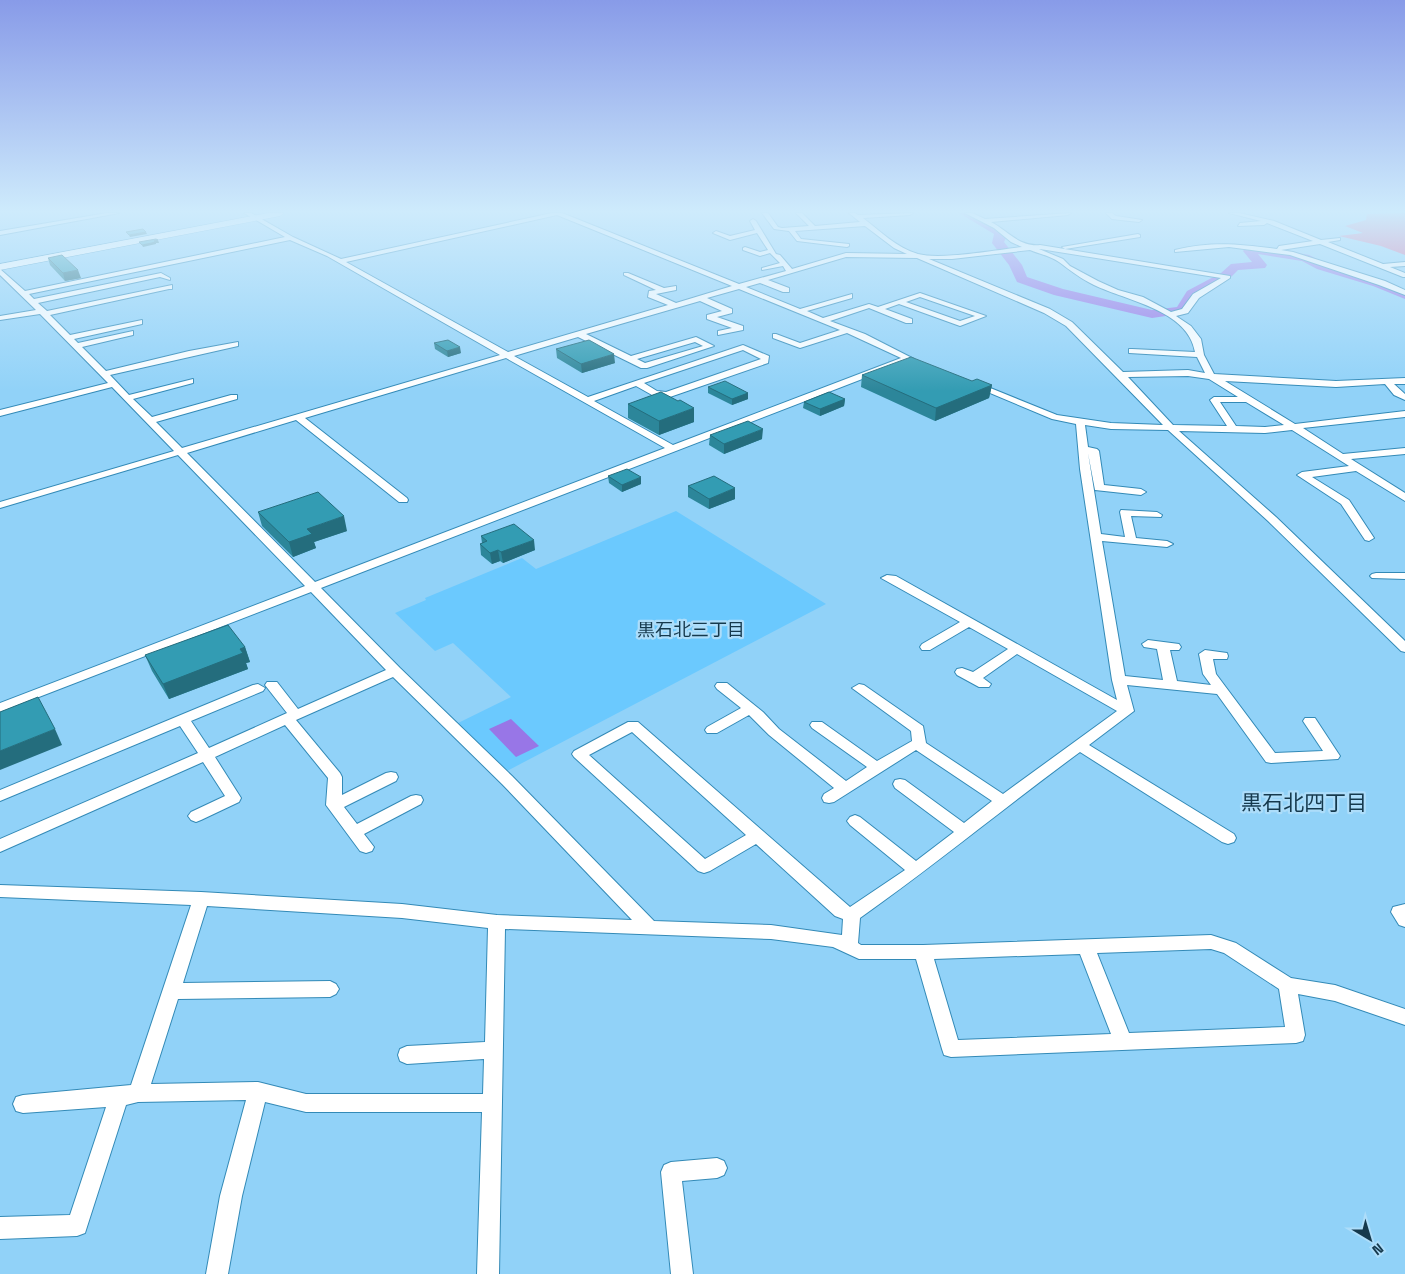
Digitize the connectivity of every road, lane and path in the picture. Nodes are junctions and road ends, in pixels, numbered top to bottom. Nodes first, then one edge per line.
1 (4, 272) edge
2 (124, 272) edge
3 (360, 272) edge
4 (702, 272) edge
5 (785, 272) edge
6 (954, 272) edge
7 (1076, 272) edge
8 (1202, 272) edge
9 (1349, 272) edge
10 (626, 274) dead end
11 (653, 277) dead end
12 (640, 280) junction
13 (760, 280) junction
14 (738, 287) junction
15 (673, 288) dead end
16 (663, 290) junction
17 (786, 290) dead end
18 (24, 293) junction
19 (1405, 293) edge
20 (849, 296) dead end
21 (700, 298) junction
22 (32, 302) junction
23 (899, 302) junction
24 (674, 305) junction
25 (878, 309) junction
26 (800, 311) junction
27 (43, 313) junction
28 (1168, 313) junction
29 (0, 318) edge
30 (824, 320) junction
31 (909, 321) dead end
32 (139, 322) dead end
33 (848, 330) junction
34 (130, 333) dead end
35 (722, 333) dead end
36 (578, 334) junction
37 (776, 336) dead end
38 (68, 338) junction
39 (208, 342) dead end
40 (234, 344) dead end
41 (76, 346) junction
42 (216, 349) junction
43 (1132, 352) dead end
44 (506, 355) junction
45 (1200, 355) junction
46 (907, 358) junction
47 (630, 360) junction
48 (918, 362) edge
49 (103, 374) junction
50 (1121, 375) junction
51 (1211, 376) junction
52 (190, 380) dead end
53 (1405, 381) edge
54 (1387, 382) junction
55 (637, 383) junction
56 (970, 383) edge
57 (113, 384) junction
58 (29, 392) dead end
59 (234, 397) dead end
60 (1405, 397) edge
61 (126, 398) junction
62 (1247, 399) junction
63 (587, 400) junction
64 (37, 404) junction
65 (0, 413) edge
66 (1405, 414) edge
67 (298, 417) junction
68 (148, 421) junction
69 (1080, 422) junction
70 (1293, 427) junction
71 (1171, 428) junction
72 (1234, 430) junction
73 (672, 448) junction
74 (1084, 450) junction
75 (1405, 451) edge
76 (179, 452) junction
77 (1341, 456) junction
78 (1358, 468) junction
79 (1141, 492) dead end
80 (1405, 498) edge
81 (403, 500) dead end
82 (0, 505) edge
83 (1157, 515) dead end
84 (1096, 537) junction
85 (1369, 538) dead end
86 (1131, 540) junction
87 (1167, 544) dead end
88 (1376, 576) dead end
89 (1405, 576) edge
90 (887, 578) dead end
91 (313, 588) junction
92 (969, 622) junction
93 (1148, 644) dead end
94 (926, 647) dead end
95 (1016, 648) junction
96 (1405, 648) edge
97 (1222, 656) dead end
98 (395, 671) junction
99 (973, 678) dead end
100 (1119, 680) junction
101 (272, 685) dead end
102 (1171, 685) junction
103 (722, 686) dead end
104 (258, 688) dead end
105 (859, 688) dead end
106 (1221, 690) junction
107 (0, 708) edge
108 (750, 708) junction
109 (1127, 711) junction
110 (292, 717) junction
111 (184, 719) junction
112 (1310, 721) dead end
113 (817, 725) dead end
114 (712, 730) dead end
115 (920, 745) junction
116 (1080, 746) junction
117 (207, 754) junction
118 (876, 768) junction
119 (391, 777) dead end
120 (900, 784) dead end
121 (845, 788) junction
122 (0, 796) edge
123 (829, 798) dead end
124 (416, 800) dead end
125 (1003, 801) junction
126 (334, 805) junction
127 (196, 816) dead end
128 (855, 821) dead end
129 (354, 832) junction
130 (965, 832) junction
131 (757, 836) junction
132 (1228, 838) dead end
133 (0, 846) edge
134 (366, 848) dead end
135 (916, 870) junction
136 (0, 891) edge
137 (201, 899) junction
138 (1405, 911) edge
139 (852, 916) junction
140 (1405, 920) edge
141 (497, 922) junction
142 (648, 926) junction
143 (849, 946) junction
144 (1086, 947) junction
145 (923, 952) junction
146 (1287, 985) junction
147 (330, 989) dead end
148 (170, 991) junction
149 (1405, 1017) edge
150 (1123, 1041) junction
151 (494, 1050) junction
152 (407, 1056) dead end
153 (258, 1091) junction
154 (128, 1095) junction
155 (493, 1103) junction
156 (23, 1104) dead end
157 (717, 1168) dead end
158 (0, 1228) edge
159 (217, 1274) edge
160 (488, 1274) edge
161 (682, 1274) edge

1 - 18 street
2 - 18 street
3 - 44 street
4 - 14 street
5 - 13 street
6 - 50 street
7 - 28 street
8 - 28 street
9 - 19 street
10 - 12 street
11 - 12 street
12 - 16 street
13 - 14 street
13 - 17 street
14 - 21 street
14 - 26 street
15 - 16 street
16 - 24 street
18 - 22 street
20 - 26 street
21 - 24 street
21 - 35 street
22 - 27 street
22 - 27 street
23 - 23 street
23 - 25 street
24 - 36 street
25 - 30 street
25 - 31 street
26 - 30 street
27 - 29 street
27 - 38 street
28 - 45 street
30 - 33 street
32 - 38 street
33 - 37 street
33 - 46 street
34 - 41 street
36 - 44 street
36 - 47 street
38 - 41 street
39 - 42 street
40 - 42 street
41 - 49 street
42 - 49 street
43 - 45 street
44 - 63 street
44 - 67 street
45 - 51 street
46 - 48 street
46 - 73 street
47 - 47 street
49 - 57 street
50 - 51 street
50 - 71 street
51 - 54 street
51 - 62 street
52 - 61 street
53 - 54 street
54 - 60 street
55 - 55 street
55 - 63 street
56 - 69 street
57 - 61 street
57 - 64 street
58 - 64 street
59 - 68 street
61 - 68 street
62 - 70 street
62 - 72 street
63 - 73 street
64 - 65 street
66 - 70 street
67 - 76 street
67 - 81 street
68 - 76 street
69 - 71 street
69 - 74 street
70 - 72 street
70 - 77 street
71 - 72 street
71 - 96 street
73 - 91 street
74 - 79 street
74 - 84 street
75 - 77 street
76 - 82 street
76 - 91 street
77 - 78 street
78 - 80 street
78 - 85 street
83 - 86 street
84 - 86 street
84 - 100 street
86 - 87 street
88 - 89 street
90 - 92 street
91 - 98 street
91 - 107 street
92 - 94 street
92 - 95 street
93 - 102 street
95 - 99 street
95 - 109 street
97 - 106 street
98 - 110 street
98 - 142 street
100 - 102 street
100 - 109 street
101 - 110 street
102 - 106 street
103 - 108 street
104 - 111 street
105 - 115 street
106 - 112 street
108 - 114 street
108 - 121 street
109 - 116 street
110 - 117 street
110 - 126 street
111 - 117 street
111 - 122 street
113 - 118 street
115 - 118 street
115 - 125 street
116 - 125 street
116 - 132 street
117 - 127 street
117 - 133 street
118 - 121 street
119 - 126 street
120 - 130 street
121 - 123 street
124 - 129 street
125 - 130 street
126 - 129 street
128 - 135 street
129 - 134 street
130 - 135 street
131 - 131 street
131 - 139 street
135 - 139 street
136 - 137 street
137 - 141 street
137 - 148 street
138 - 140 street
139 - 143 street
141 - 142 street
141 - 151 street
142 - 143 street
143 - 145 street
144 - 145 street
144 - 146 street
144 - 150 street
145 - 150 street
146 - 149 street
146 - 150 street
147 - 148 street
148 - 154 street
151 - 152 street
151 - 155 street
153 - 154 street
153 - 155 street
153 - 159 street
154 - 156 street
154 - 158 street
155 - 160 street
157 - 161 street

